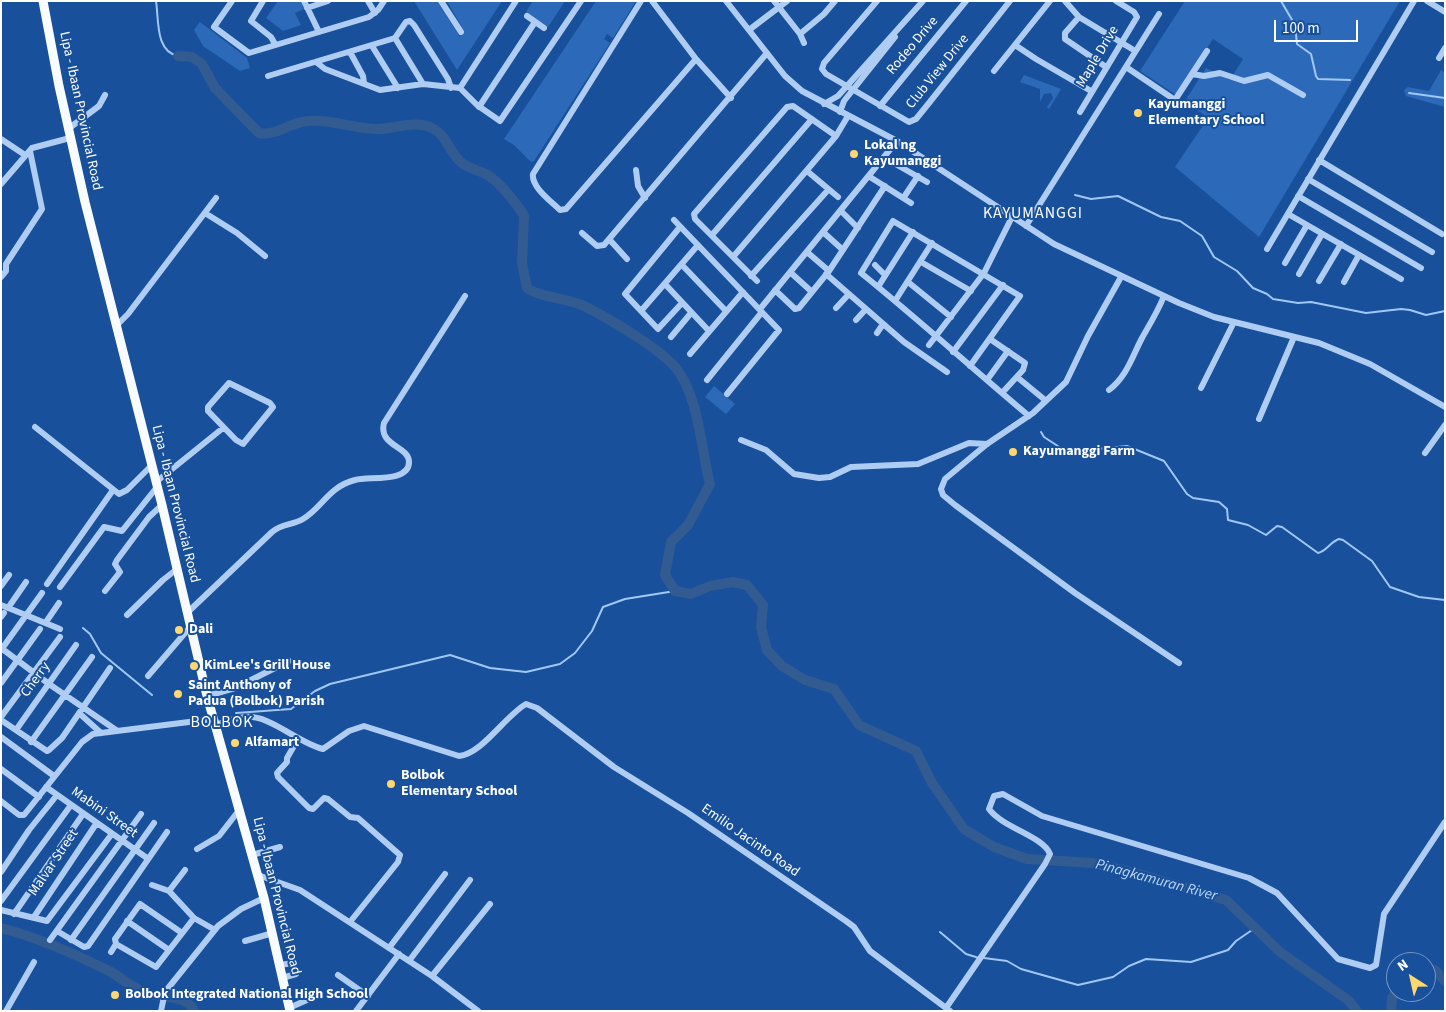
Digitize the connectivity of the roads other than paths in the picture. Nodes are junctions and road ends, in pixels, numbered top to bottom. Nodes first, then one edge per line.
1 (43, 1) edge
2 (232, 1) edge
3 (264, 1) edge
4 (328, 1) edge
5 (368, 1) edge
6 (384, 1) edge
7 (441, 1) edge
8 (516, 1) edge
9 (581, 1) edge
10 (641, 1) edge
11 (652, 1) edge
12 (726, 1) edge
13 (774, 1) edge
14 (787, 1) edge
15 (835, 1) edge
16 (877, 1) edge
17 (923, 1) edge
18 (966, 1) edge
19 (1010, 1) edge
20 (1050, 1) edge
21 (1065, 1) edge
22 (1116, 1) edge
23 (1414, 1) edge
24 (1427, 1) edge
25 (306, 4) edge
26 (779, 8) junction
27 (1445, 12) edge
28 (376, 13) junction
29 (1159, 14) dead end
30 (527, 16) dead end
31 (1079, 16) junction
32 (535, 22) junction
33 (544, 28) dead end
34 (749, 30) junction
35 (898, 31) junction
36 (319, 32) junction
37 (461, 32) dead end
38 (800, 34) junction
39 (395, 38) junction
40 (804, 43) dead end
41 (1121, 43) junction
42 (275, 44) junction
43 (1015, 45) junction
44 (372, 46) junction
45 (1445, 48) edge
46 (1132, 49) dead end
47 (1207, 51) dead end
48 (350, 52) junction
49 (767, 53) junction
50 (1439, 58) dead end
51 (696, 59) junction
52 (316, 62) junction
53 (1106, 67) junction
54 (1126, 67) junction
55 (994, 71) dead end
56 (1192, 74) junction
57 (268, 76) dead end
58 (364, 83) junction
59 (423, 84) junction
60 (847, 86) junction
61 (398, 88) junction
62 (451, 88) junction
63 (460, 88) junction
64 (854, 89) junction
65 (1091, 91) junction
66 (105, 95) dead end
67 (1303, 96) dead end
68 (731, 98) junction
69 (824, 104) junction
70 (880, 106) junction
71 (479, 107) junction
72 (840, 112) junction
73 (1080, 112) dead end
74 (848, 116) junction
75 (812, 119) junction
76 (69, 133) junction
77 (836, 136) junction
78 (1, 139) edge
79 (897, 141) junction
80 (27, 153) junction
81 (885, 158) junction
82 (1319, 160) junction
83 (636, 170) dead end
84 (806, 171) junction
85 (918, 176) junction
86 (870, 177) junction
87 (1308, 180) junction
88 (927, 182) dead end
89 (1, 184) edge
90 (885, 186) junction
91 (828, 190) junction
92 (1298, 196) junction
93 (904, 197) junction
94 (216, 198) dead end
95 (645, 198) junction
96 (838, 198) dead end
97 (911, 203) dead end
98 (841, 211) junction
99 (205, 213) junction
100 (1288, 214) junction
101 (1012, 217) junction
102 (674, 220) dead end
103 (1307, 225) junction
104 (1026, 226) junction
105 (680, 227) junction
106 (858, 228) junction
107 (823, 232) junction
108 (914, 232) junction
109 (582, 233) dead end
110 (1322, 234) junction
111 (1442, 234) dead end
112 (712, 235) junction
113 (609, 239) junction
114 (932, 243) junction
115 (1340, 244) junction
116 (698, 246) junction
117 (1267, 249) dead end
118 (843, 250) junction
119 (807, 252) junction
120 (1432, 252) dead end
121 (1359, 255) junction
122 (264, 256) dead end
123 (733, 257) junction
124 (627, 259) dead end
125 (4, 262) edge
126 (921, 262) junction
127 (1285, 263) dead end
128 (682, 265) junction
129 (875, 265) dead end
130 (1421, 268) dead end
131 (790, 272) junction
132 (827, 272) junction
133 (984, 274) junction
134 (1299, 274) dead end
135 (885, 275) junction
136 (1, 277) edge
137 (1121, 277) junction
138 (1401, 279) dead end
139 (1319, 281) dead end
140 (908, 282) junction
141 (1344, 282) dead end
142 (665, 284) junction
143 (1003, 285) junction
144 (878, 286) junction
145 (775, 290) junction
146 (971, 291) junction
147 (743, 292) junction
148 (812, 292) junction
149 (849, 294) junction
150 (465, 296) dead end
151 (1164, 296) junction
152 (895, 301) junction
153 (682, 303) junction
154 (836, 308) dead end
155 (866, 309) junction
156 (761, 310) junction
157 (641, 311) junction
158 (726, 311) junction
159 (691, 313) junction
160 (951, 317) junction
161 (856, 320) dead end
162 (1234, 322) junction
163 (883, 324) junction
164 (116, 326) junction
165 (709, 331) junction
166 (877, 333) dead end
167 (671, 336) dead end
168 (1294, 336) junction
169 (936, 337) junction
170 (990, 339) junction
171 (930, 345) dead end
172 (1008, 351) junction
173 (953, 352) junction
174 (690, 354) dead end
175 (970, 366) junction
176 (947, 372) dead end
177 (1017, 377) junction
178 (707, 380) dead end
179 (987, 380) junction
180 (1201, 388) dead end
181 (1109, 390) dead end
182 (727, 394) dead end
183 (1002, 394) junction
184 (1045, 400) junction
185 (1445, 407) edge
186 (1029, 416) junction
187 (1259, 419) dead end
188 (1445, 425) edge
189 (34, 427) dead end
190 (223, 428) junction
191 (741, 440) dead end
192 (987, 444) junction
193 (1425, 453) dead end
194 (152, 465) junction
195 (157, 484) junction
196 (113, 490) junction
197 (162, 505) junction
198 (177, 569) junction
199 (9, 574) dead end
200 (26, 582) dead end
201 (47, 584) dead end
202 (1, 586) edge
203 (60, 587) dead end
204 (105, 591) dead end
205 (42, 593) dead end
206 (59, 603) dead end
207 (1, 604) edge
208 (4, 612) edge
209 (188, 612) junction
210 (26, 614) junction
211 (127, 615) dead end
212 (46, 622) junction
213 (191, 626) junction
214 (40, 629) dead end
215 (60, 629) dead end
216 (60, 637) dead end
217 (76, 645) dead end
218 (2, 649) edge
219 (92, 656) dead end
220 (18, 661) junction
221 (289, 662) dead end
222 (1179, 663) dead end
223 (110, 668) dead end
224 (33, 673) junction
225 (148, 676) dead end
226 (1, 683) edge
227 (49, 684) junction
228 (64, 695) junction
229 (207, 696) junction
230 (80, 711) junction
231 (1, 718) edge
232 (214, 722) junction
233 (16, 730) junction
234 (116, 730) junction
235 (101, 732) junction
236 (1, 737) edge
237 (298, 739) junction
238 (31, 742) junction
239 (1, 769) edge
240 (54, 776) junction
241 (46, 787) junction
242 (56, 794) junction
243 (38, 797) junction
244 (1, 801) edge
245 (71, 804) junction
246 (240, 809) junction
247 (83, 814) junction
248 (140, 814) dead end
249 (1445, 822) edge
250 (154, 823) dead end
251 (96, 824) junction
252 (167, 832) dead end
253 (111, 835) junction
254 (122, 841) junction
255 (280, 847) dead end
256 (134, 849) junction
257 (197, 849) dead end
258 (252, 855) junction
259 (147, 858) junction
260 (185, 870) dead end
261 (1, 872) edge
262 (445, 874) dead end
263 (258, 875) junction
264 (470, 880) dead end
265 (152, 885) dead end
266 (169, 891) junction
267 (264, 898) junction
268 (1, 901) edge
269 (490, 904) dead end
270 (1, 910) edge
271 (14, 914) junction
272 (34, 917) junction
273 (194, 918) junction
274 (127, 921) junction
275 (350, 922) junction
276 (215, 930) junction
277 (57, 931) junction
278 (182, 933) junction
279 (273, 933) junction
280 (50, 940) dead end
281 (71, 940) junction
282 (245, 941) dead end
283 (116, 944) junction
284 (389, 948) junction
285 (169, 950) junction
286 (111, 952) dead end
287 (399, 954) junction
288 (409, 961) junction
289 (34, 962) dead end
290 (294, 963) dead end
291 (279, 965) junction
292 (296, 974) dead end
293 (338, 975) dead end
294 (432, 976) junction
295 (282, 978) junction
296 (368, 996) junction
297 (309, 999) dead end
298 (162, 1008) edge
299 (290, 1009) edge
300 (948, 1009) edge
301 (6, 1011) edge
302 (356, 1011) edge
303 (477, 1011) edge

1 - 76 main road, Lipa - Ibaan Provincial Road
2 - 42 street
3 - 42 street
4 - 25 street
5 - 28 street
6 - 28 street
7 - 37 street
8 - 63 street
9 - 71 street
10 - 51 street
11 - 51 street
12 - 34 street
13 - 26 street
14 - 26 street
15 - 38 street
16 - 60 street, Club View Drive
17 - 35 street
18 - 70 street, Rodeo Drive
19 - 70 street, Club View Drive
20 - 43 street
21 - 31 street
22 - 41 street, Maple Drive
23 - 82 street
24 - 27 street
25 - 36 street
26 - 34 street
26 - 38 street
28 - 36 street
29 - 54 street
30 - 32 street
31 - 41 street
31 - 53 street
32 - 33 street
32 - 71 street
34 - 49 street
35 - 60 street
35 - 64 street
36 - 42 street
38 - 40 street
39 - 44 street
39 - 59 street
39 - 62 street
41 - 46 street
41 - 53 street, Maple Drive
43 - 55 street
43 - 65 street
44 - 48 street
44 - 61 street
45 - 50 street
47 - 56 street
48 - 52 street
48 - 58 street
49 - 68 street
49 - 69 street
51 - 68 street
52 - 57 street
52 - 58 street
53 - 65 street, Maple Drive
54 - 56 street
54 - 104 street
56 - 67 street
58 - 61 street
59 - 61 street
59 - 62 street
60 - 64 street, Club View Drive
60 - 69 street
62 - 63 street
63 - 71 street
64 - 70 street, Club View Drive
64 - 72 street
65 - 73 street, Maple Drive
66 - 76 street
68 - 95 street
69 - 72 street
72 - 74 street
74 - 77 street
74 - 79 street
75 - 77 street
75 - 112 street
75 - 112 street
76 - 80 street
76 - 164 main road, Lipa - Ibaan Provincial Road
77 - 84 street
78 - 80 street
79 - 81 street
79 - 101 street
80 - 89 street
80 - 125 street
81 - 85 street
81 - 86 street
82 - 87 street
82 - 111 street
83 - 95 street
84 - 91 street
84 - 123 street
85 - 88 street
85 - 93 street
86 - 90 street
86 - 98 street
87 - 92 street
87 - 120 street
90 - 93 street
90 - 106 street
91 - 96 street
91 - 123 street
92 - 100 street
92 - 130 street
93 - 97 street
94 - 99 street
95 - 113 street
98 - 106 street
98 - 107 street
99 - 122 street
99 - 164 street
100 - 103 street
100 - 117 street
101 - 104 street
101 - 133 street
102 - 105 street
103 - 110 street
103 - 127 street
104 - 137 street
105 - 116 street
105 - 157 street
106 - 118 street
107 - 118 street
107 - 119 street
108 - 114 street
108 - 135 street
108 - 144 street
109 - 113 street
110 - 115 street
110 - 134 street
112 - 123 street
113 - 124 street
114 - 126 street
114 - 133 street
115 - 121 street
115 - 139 street
116 - 128 street
116 - 147 street
118 - 132 street
119 - 131 street
119 - 132 street
121 - 138 street
121 - 141 street
125 - 136 street
126 - 140 street
126 - 146 street
128 - 142 street
128 - 158 street
129 - 135 street
131 - 145 street
131 - 148 street
132 - 148 street
132 - 149 street
133 - 143 street
133 - 146 street
135 - 144 street
137 - 151 street
137 - 184 street
140 - 152 street
140 - 160 street
142 - 153 street
142 - 157 street
143 - 170 street
143 - 173 street
144 - 152 street
145 - 148 street
145 - 156 street
146 - 160 street
147 - 156 street
147 - 158 street
149 - 154 street
149 - 155 street
150 - 209 street
151 - 162 street
151 - 181 street
152 - 169 street
153 - 157 street
153 - 159 street
155 - 161 street
155 - 163 street
156 - 178 street
156 - 182 street
158 - 165 street
159 - 165 street
159 - 167 street
160 - 169 street
162 - 168 street
162 - 180 street
163 - 166 street
163 - 176 street
164 - 194 main road, Lipa - Ibaan Provincial Road
165 - 174 street
168 - 185 street
168 - 187 street
169 - 171 street
169 - 173 street
170 - 172 street
170 - 175 street
172 - 177 street
172 - 179 street
173 - 175 street
175 - 179 street
177 - 183 street
177 - 184 street
179 - 183 street
183 - 186 street
184 - 186 street
186 - 192 street
188 - 193 street
189 - 196 street
190 - 190 street
190 - 195 street
191 - 192 street
192 - 222 street
194 - 195 main road, Lipa - Ibaan Provincial Road
194 - 196 street
195 - 197 main road, Lipa - Ibaan Provincial Road
195 - 203 street
196 - 201 street
197 - 198 main road, Lipa - Ibaan Provincial Road
197 - 204 street
198 - 209 main road, Lipa - Ibaan Provincial Road
198 - 211 street
199 - 202 street
200 - 208 street
205 - 210 street
206 - 212 street
207 - 208 street
208 - 210 street
209 - 213 main road, Lipa - Ibaan Provincial Road
210 - 212 street
210 - 218 street
212 - 215 street
213 - 225 street
213 - 229 main road, Lipa - Ibaan Provincial Road
214 - 220 street
216 - 224 street
217 - 227 street, Cherry
218 - 220 street
219 - 228 street
220 - 224 street
220 - 226 street
221 - 229 street
223 - 230 street
224 - 227 street
224 - 231 street
227 - 228 street
227 - 233 street, Cherry
228 - 230 street
228 - 238 street
229 - 232 main road, Lipa - Ibaan Provincial Road
230 - 234 street
230 - 235 street
230 - 238 street
231 - 233 street
232 - 234 street
232 - 237 street
232 - 246 main road, Lipa - Ibaan Provincial Road
233 - 238 street
234 - 235 street
235 - 240 street
236 - 240 street
237 - 275 street
237 - 300 street, Emilio Jacinto Road
239 - 243 street
240 - 241 street
241 - 242 street, Mabini Street
241 - 243 street
242 - 245 street, Mabini Street
242 - 261 street
243 - 244 street
245 - 247 street, Mabini Street
245 - 268 street
246 - 257 street
246 - 258 main road, Lipa - Ibaan Provincial Road
247 - 251 street, Mabini Street
247 - 271 street
248 - 254 street
249 - 300 street
250 - 256 street
251 - 253 street, Mabini Street
251 - 272 street, Malvar Street
252 - 259 street
253 - 254 street, Mabini Street
253 - 272 street
254 - 256 street, Mabini Street
254 - 277 street
255 - 258 street
256 - 259 street, Mabini Street
256 - 281 street
258 - 263 main road, Lipa - Ibaan Provincial Road
259 - 281 street
260 - 266 street
262 - 284 street
263 - 267 main road, Lipa - Ibaan Provincial Road
263 - 275 street
264 - 288 street
265 - 266 street
266 - 273 street
267 - 276 street
267 - 279 main road, Lipa - Ibaan Provincial Road
269 - 294 street
270 - 271 street
271 - 272 street
273 - 276 street
273 - 278 street
274 - 278 street
274 - 283 street
274 - 285 street
275 - 284 street
276 - 298 street
277 - 280 street
277 - 281 street
278 - 285 street
279 - 282 street
279 - 291 main road, Lipa - Ibaan Provincial Road
283 - 285 street
283 - 286 street
284 - 287 street
287 - 288 street
287 - 296 street
288 - 294 street
289 - 301 street
290 - 291 street
291 - 295 main road, Lipa - Ibaan Provincial Road
292 - 295 street
293 - 296 street
294 - 303 street
295 - 299 main road, Lipa - Ibaan Provincial Road
296 - 302 street
297 - 299 street

